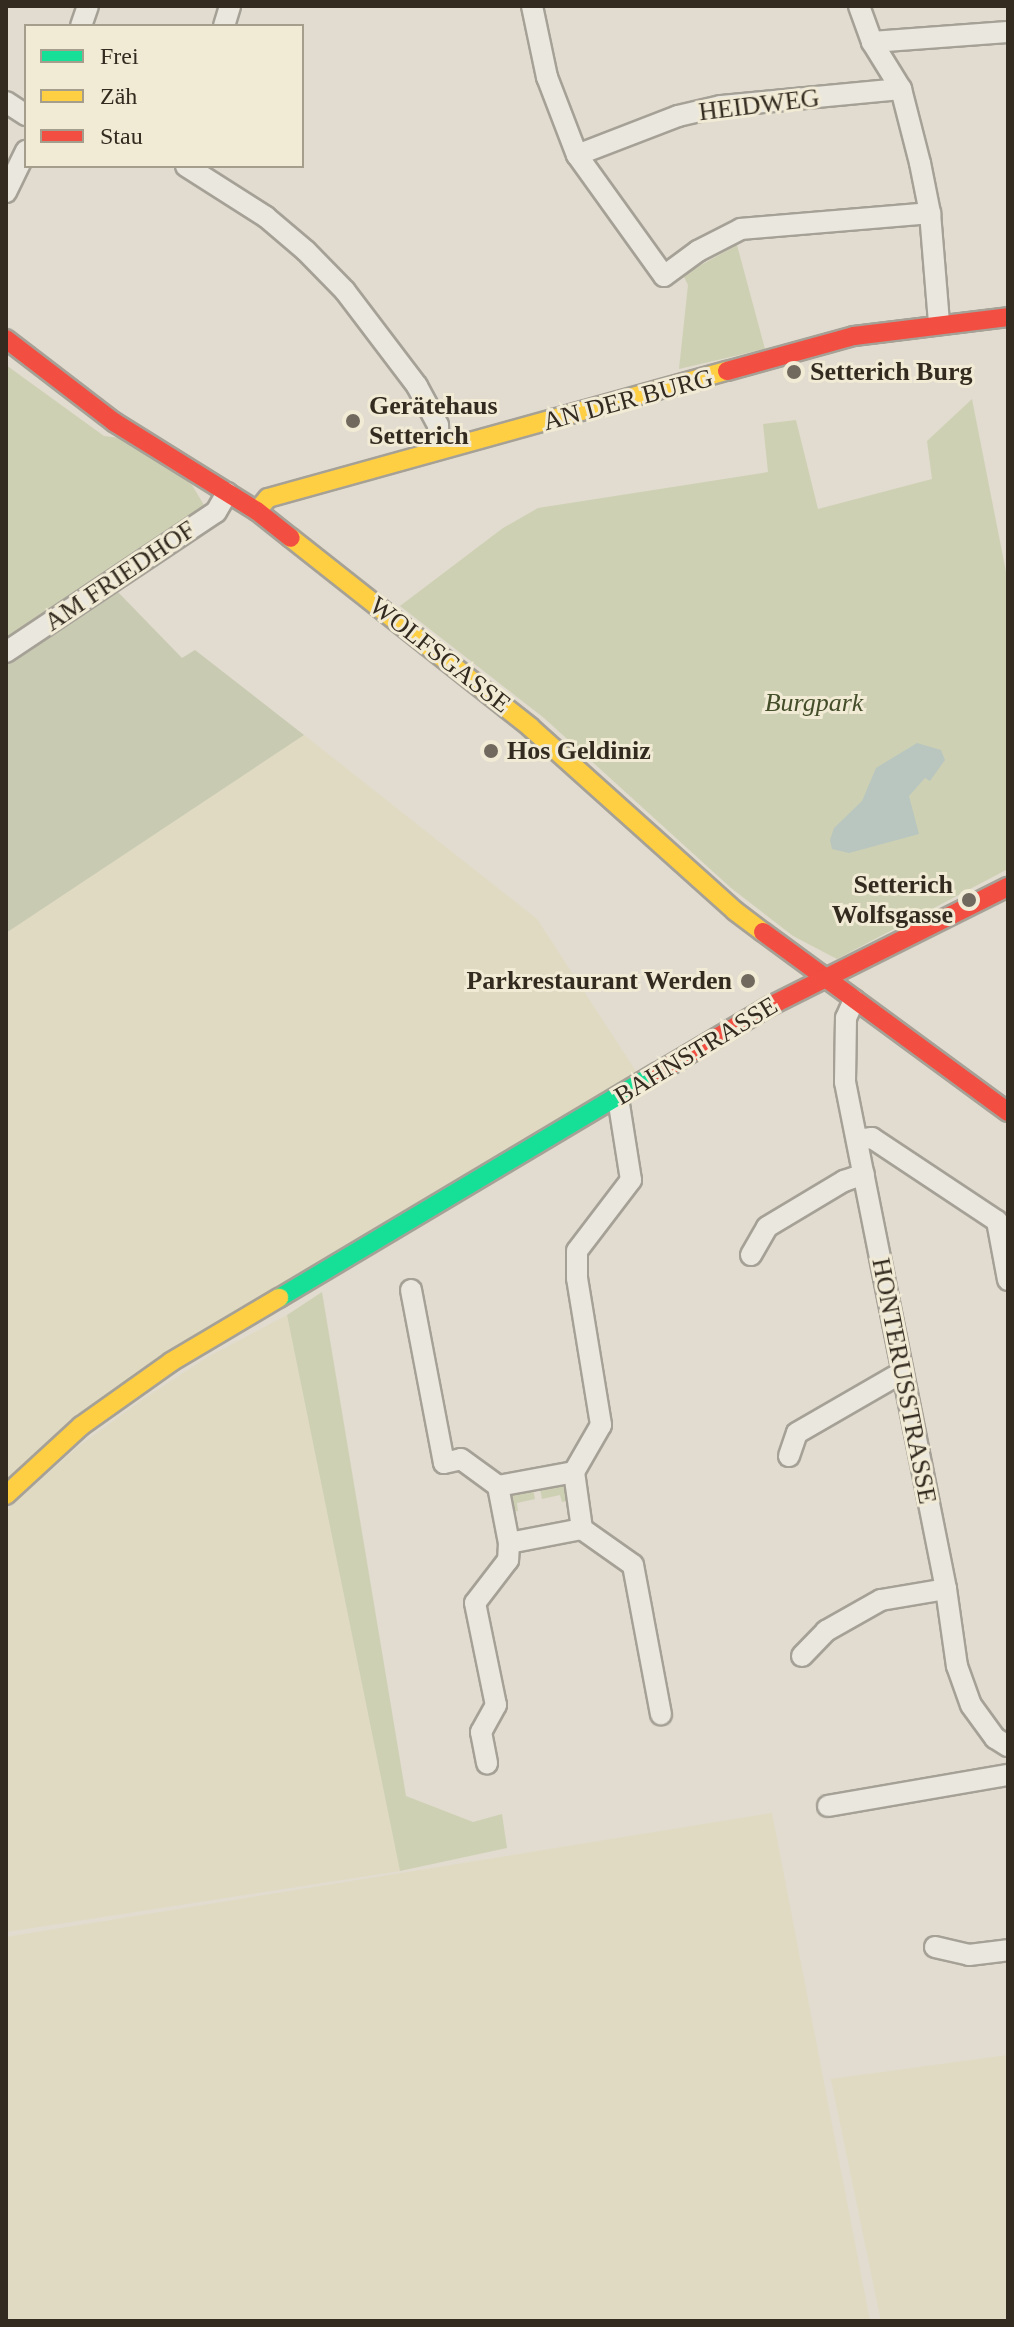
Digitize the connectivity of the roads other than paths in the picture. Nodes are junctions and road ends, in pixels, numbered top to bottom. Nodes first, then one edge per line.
1 (532, 6) edge
2 (859, 6) edge
3 (1008, 32) edge
4 (872, 42) junction
5 (901, 89) junction
6 (6, 102) edge
7 (24, 114) edge
8 (24, 155) edge
9 (577, 155) junction
10 (189, 168) edge
11 (6, 192) edge
12 (930, 213) junction
13 (1008, 317) edge
14 (939, 323) junction
15 (6, 339) edge
16 (439, 449) junction
17 (227, 493) junction
18 (257, 511) junction
19 (6, 652) edge
20 (1008, 887) edge
21 (823, 978) junction
22 (854, 1000) junction
23 (618, 1098) junction
24 (1008, 1112) edge
25 (857, 1140) junction
26 (864, 1174) junction
27 (751, 1255) dead end
28 (1008, 1280) edge
29 (411, 1290) dead end
30 (901, 1373) junction
31 (789, 1456) dead end
32 (574, 1472) junction
33 (498, 1486) junction
34 (6, 1495) edge
35 (582, 1529) junction
36 (509, 1543) junction
37 (946, 1589) junction
38 (802, 1656) dead end
39 (661, 1714) dead end
40 (1008, 1746) edge
41 (487, 1763) dead end
42 (1008, 1775) edge
43 (828, 1806) dead end
44 (935, 1947) dead end
45 (1008, 1950) edge

1 - 9 street
2 - 4 street
3 - 4 street
4 - 5 street
5 - 9 street, HEIDWEG
5 - 12 street
6 - 7 street
8 - 11 street
9 - 12 street
10 - 16 street
12 - 14 street
13 - 14 street, AN DER BURG
14 - 16 street, AN DER BURG
15 - 17 street, WOLFSGASSE
16 - 18 street, AN DER BURG
17 - 18 street, WOLFSGASSE
17 - 19 street, AM FRIEDHOF
18 - 21 street, WOLFSGASSE
20 - 21 street, BAHNSTRASSE
21 - 22 street, WOLFSGASSE
21 - 23 street, BAHNSTRASSE
22 - 24 street, WOLFSGASSE
22 - 25 street, HONTERUSSTRASSE
23 - 32 street
23 - 34 street, BAHNSTRASSE
25 - 26 street, HONTERUSSTRASSE
25 - 28 street
26 - 27 street
26 - 30 street, HONTERUSSTRASSE
29 - 33 street
30 - 31 street
30 - 37 street, HONTERUSSTRASSE
32 - 33 street
32 - 35 street
33 - 36 street
35 - 36 street
35 - 39 street
36 - 41 street
37 - 38 street
37 - 40 street, HONTERUSSTRASSE
42 - 43 street
44 - 45 street

